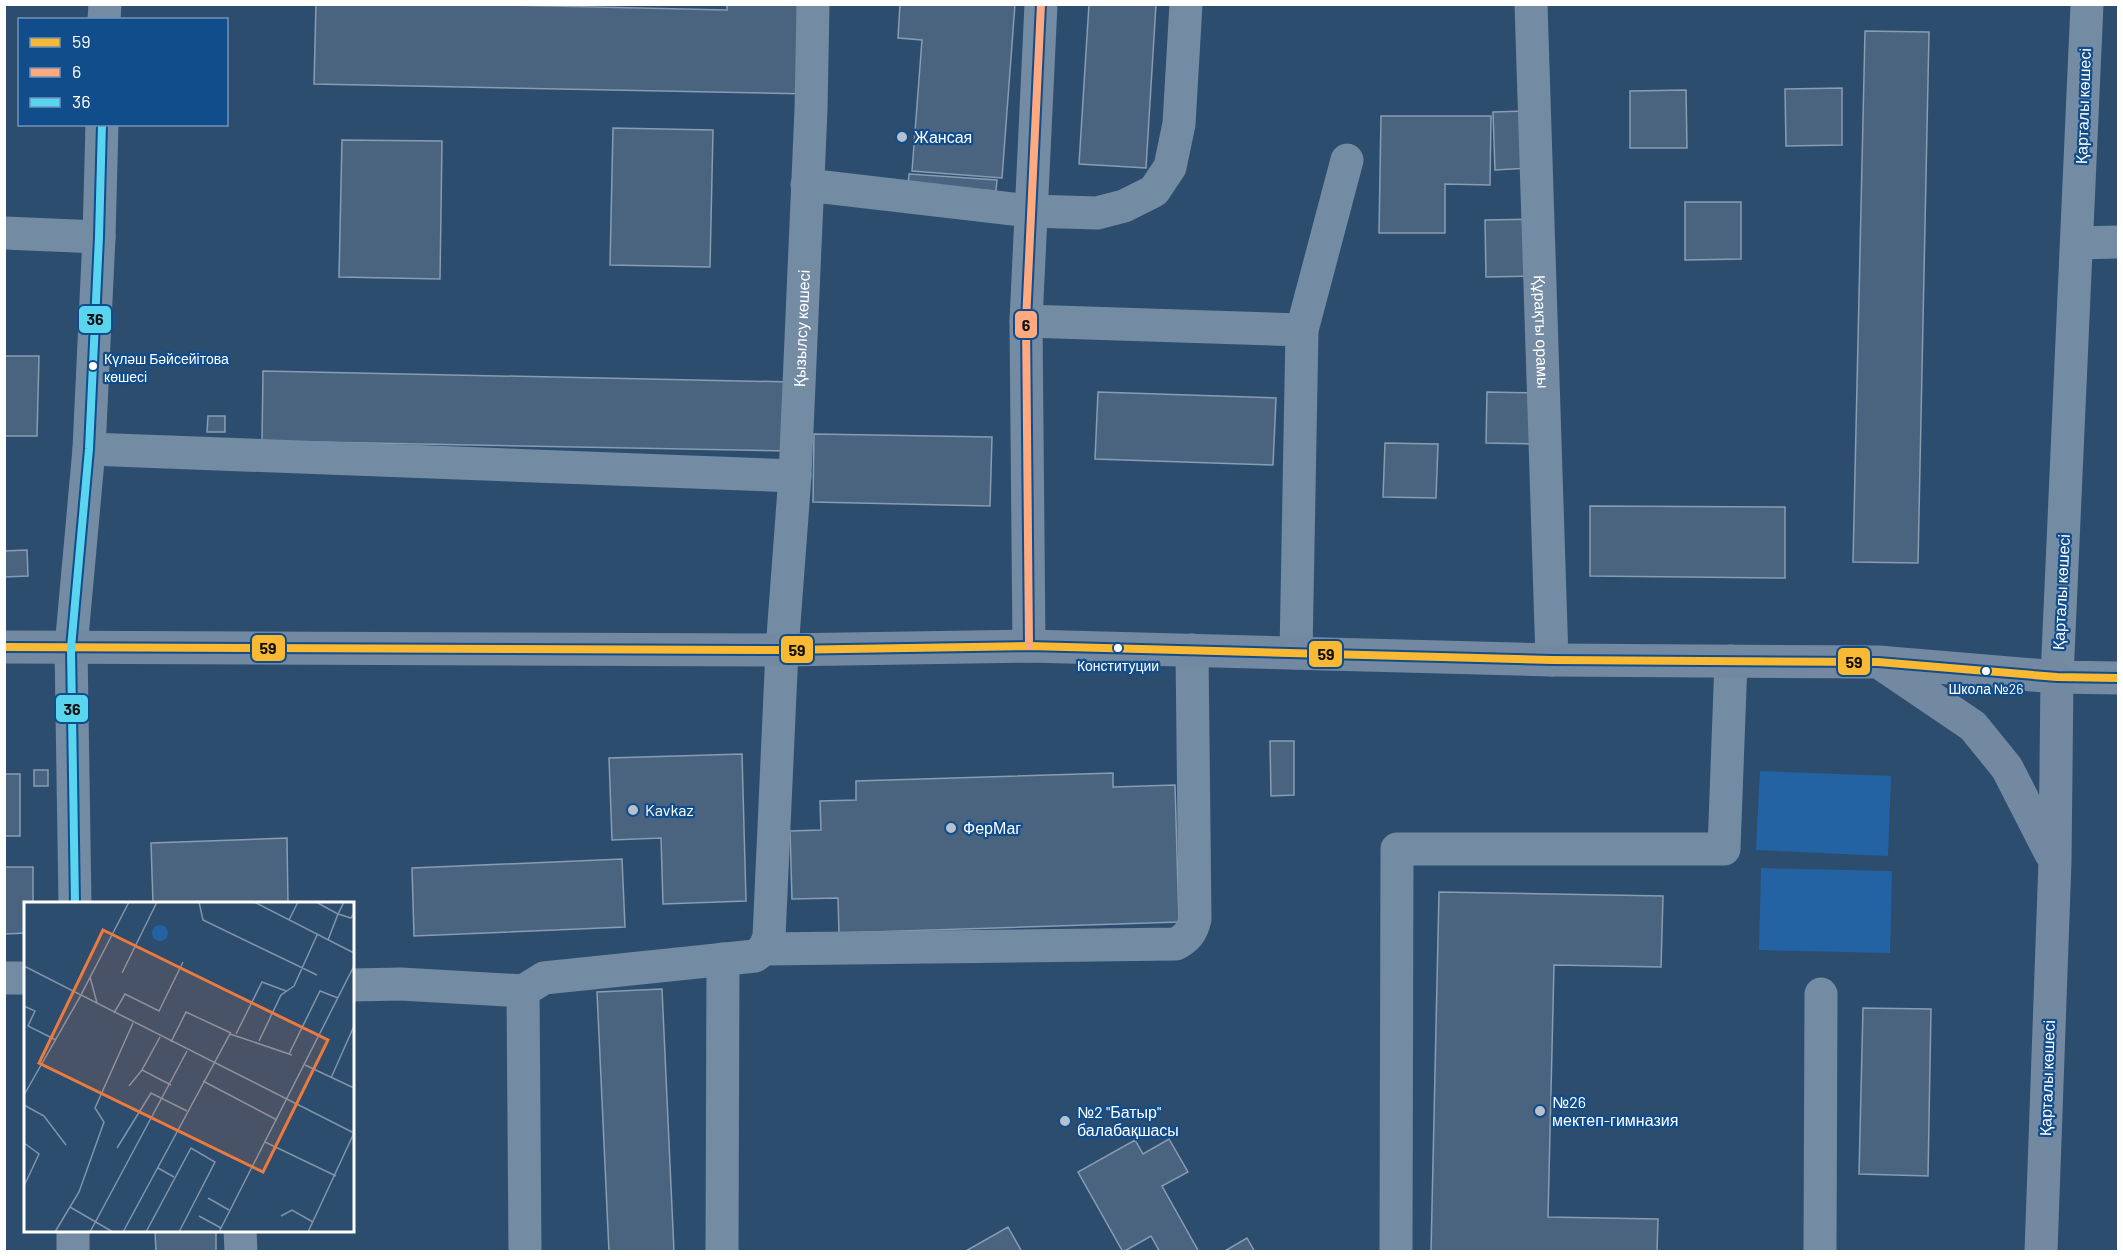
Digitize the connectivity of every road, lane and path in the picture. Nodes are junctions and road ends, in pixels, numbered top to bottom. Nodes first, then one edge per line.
1 (813, 4) edge
2 (1041, 4) edge
3 (1186, 4) edge
4 (1531, 4) edge
5 (2087, 4) edge
6 (102, 126) edge
7 (1347, 160) dead end
8 (807, 185) junction
9 (1030, 211) junction
10 (4, 233) edge
11 (99, 237) junction
12 (2118, 242) edge
13 (2077, 243) junction
14 (1026, 321) junction
15 (1302, 330) junction
16 (89, 449) junction
17 (795, 476) junction
18 (1029, 646) junction
19 (4, 647) edge
20 (71, 648) junction
21 (782, 650) junction
22 (1192, 650) junction
23 (1296, 653) junction
24 (1551, 660) junction
25 (1731, 661) junction
26 (1878, 662) junction
27 (2057, 677) junction
28 (2118, 678) edge
29 (2055, 861) junction
30 (75, 902) edge
31 (764, 949) junction
32 (723, 959) junction
33 (4, 978) edge
34 (24, 978) edge
35 (354, 985) edge
36 (523, 992) junction
37 (1821, 994) dead end
38 (74, 1232) edge
39 (240, 1232) edge
40 (73, 1251) edge
41 (241, 1251) edge
42 (525, 1251) edge
43 (722, 1251) edge
44 (1396, 1251) edge
45 (1820, 1251) edge
46 (2041, 1251) edge

1 - 8 street, Қызылсу көшесі
2 - 9 street
3 - 9 street
4 - 24 street, Құрақты орамы
5 - 13 street, Қарталы көшесі
6 - 11 street
7 - 15 street
8 - 9 street
8 - 17 street, Қызылсу көшесі
9 - 14 street
10 - 11 street
11 - 16 street
12 - 13 street
13 - 27 street, Қарталы көшесі
14 - 15 street
14 - 18 street
15 - 23 street
16 - 17 street
16 - 20 street
17 - 21 street, Қызылсу көшесі
18 - 21 main road
18 - 22 main road
19 - 20 main road
20 - 21 main road
20 - 30 street
21 - 31 street, Қызылсу көшесі
22 - 23 main road
22 - 31 street
23 - 24 main road
24 - 25 main road
25 - 26 main road
25 - 44 street
26 - 27 main road
26 - 29 main road
27 - 28 street
27 - 29 main road, Қарталы көшесі
29 - 46 main road, Қарталы көшесі
31 - 32 street
32 - 36 street
32 - 43 street
33 - 34 street
35 - 36 street
36 - 42 street
37 - 45 street
38 - 40 street
39 - 41 street

